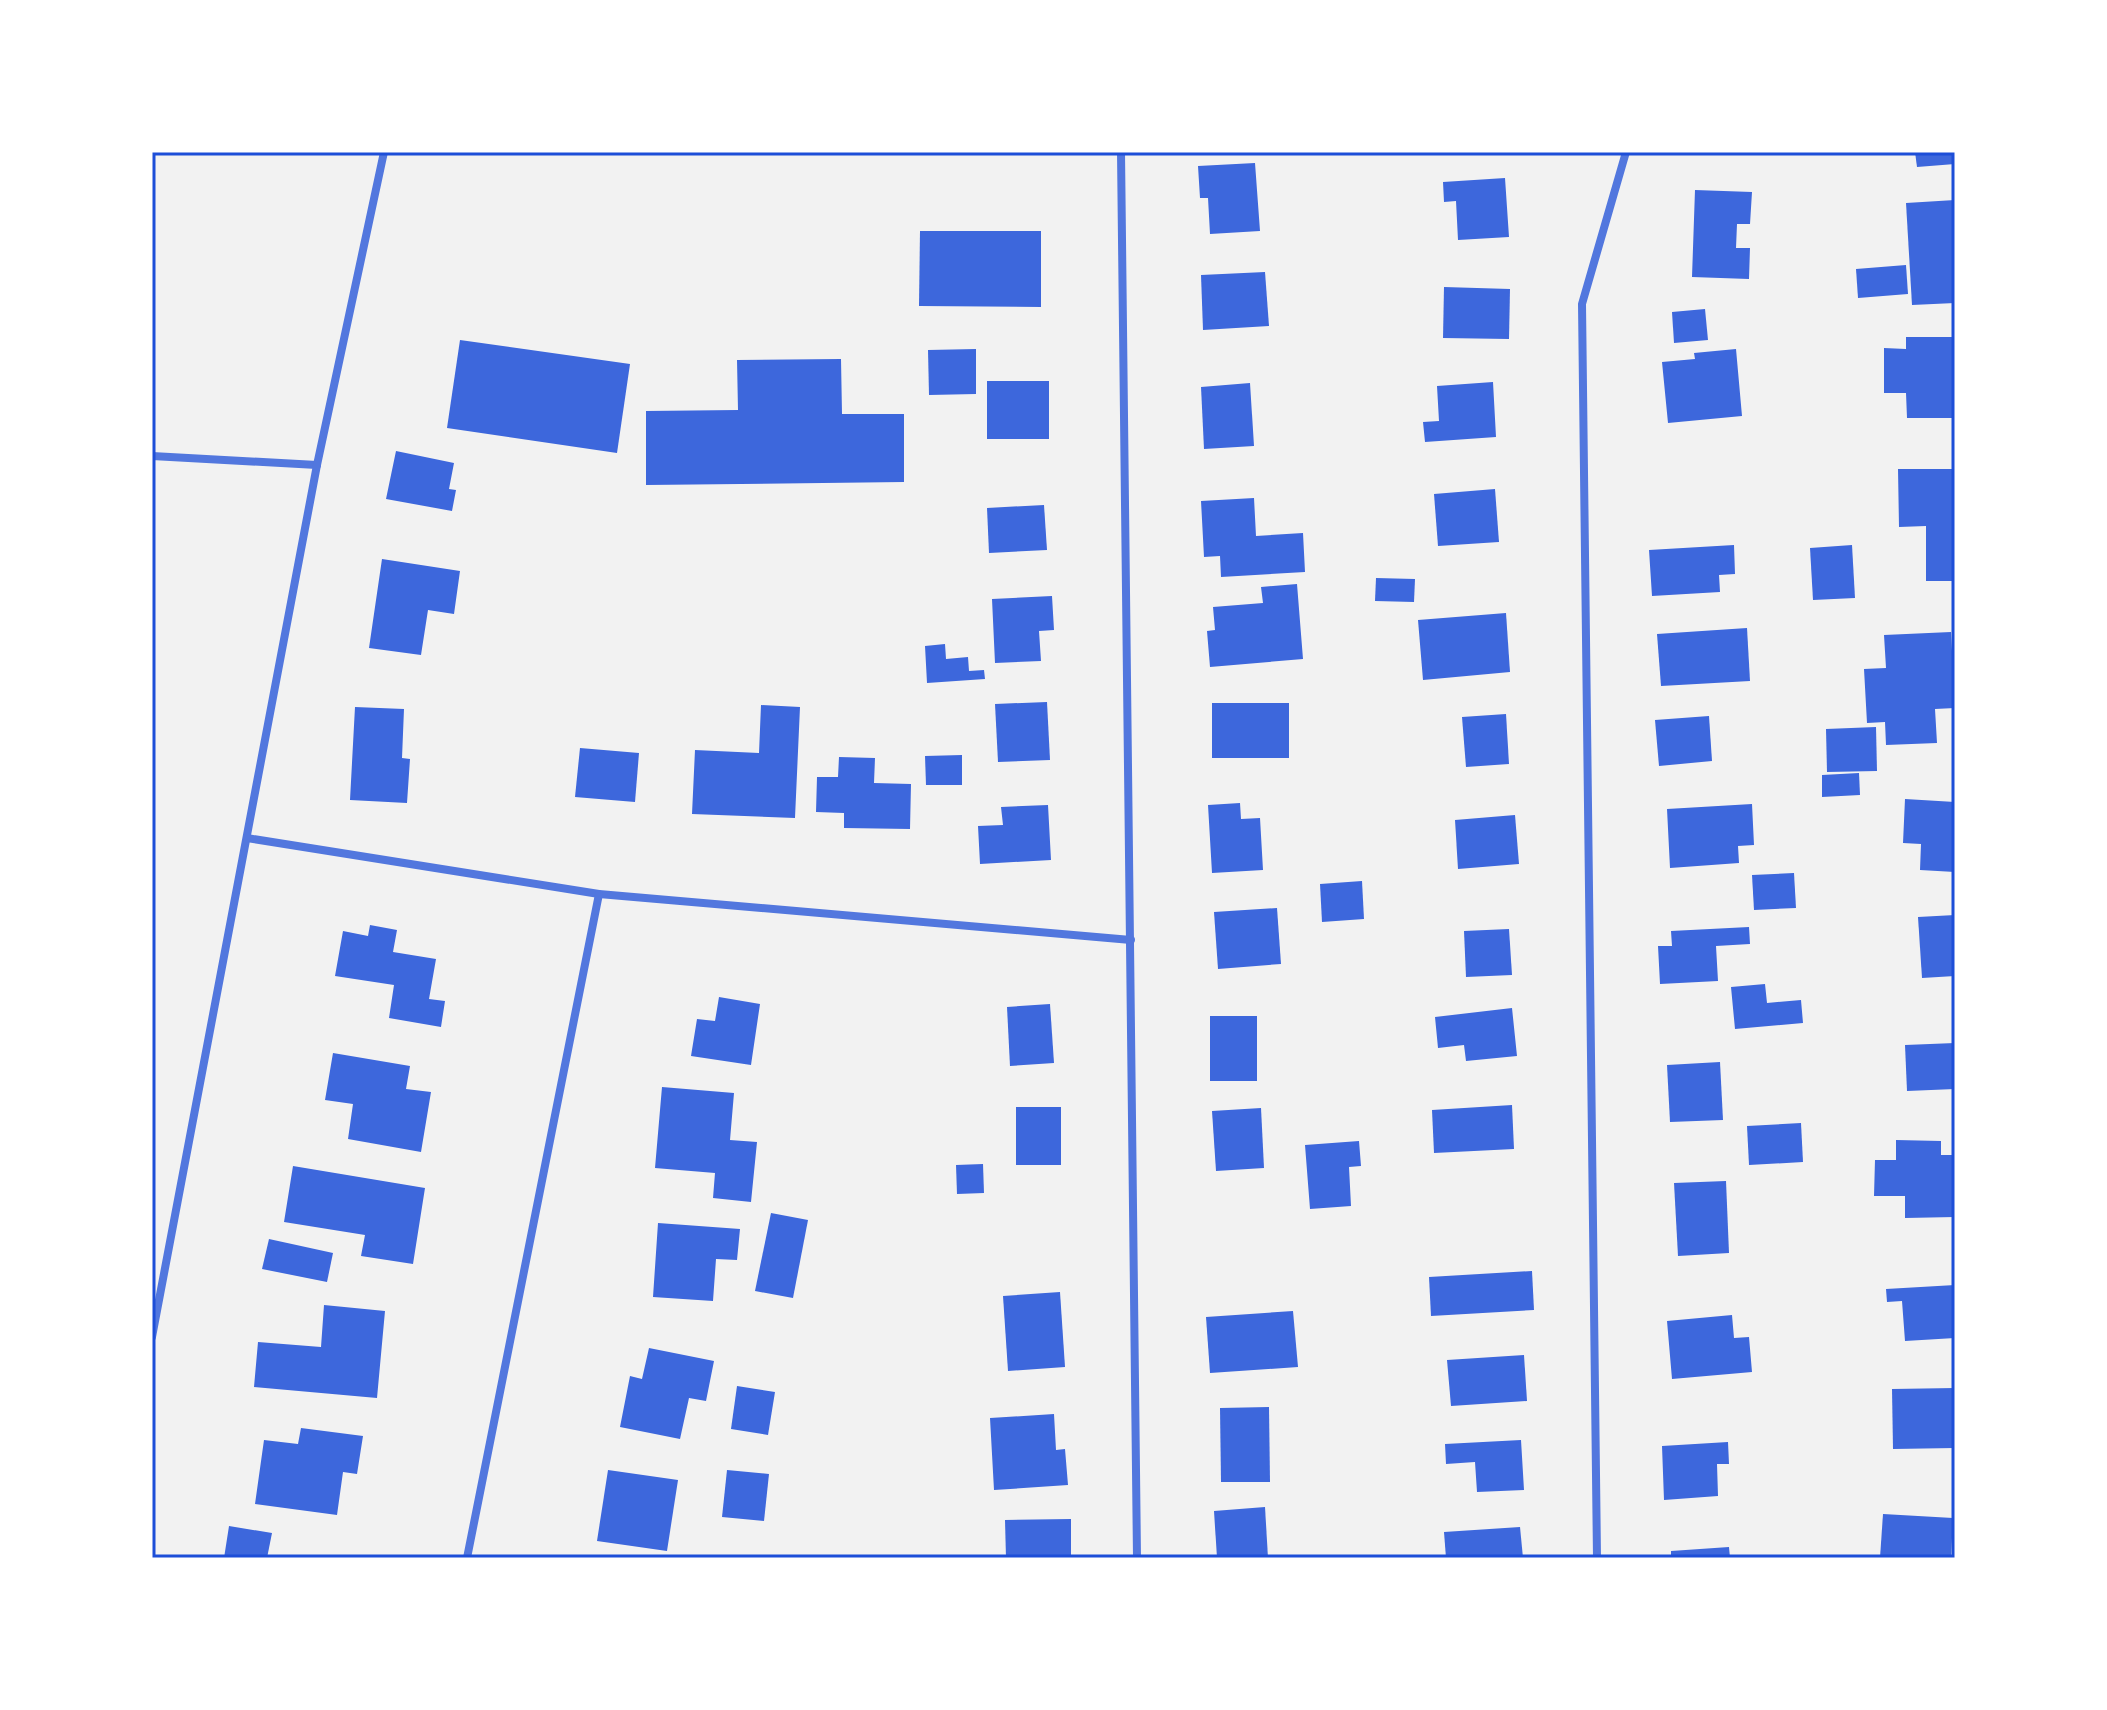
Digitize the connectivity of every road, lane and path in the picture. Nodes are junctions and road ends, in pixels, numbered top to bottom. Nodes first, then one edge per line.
1 (384, 152) edge
2 (1121, 152) edge
3 (1626, 152) edge
4 (152, 456) edge
5 (317, 465) junction
6 (247, 838) junction
7 (599, 894) junction
8 (1131, 940) junction
9 (152, 1337) edge
10 (467, 1558) edge
11 (1137, 1558) edge
12 (1597, 1558) edge

1 - 5 street
2 - 8 street
3 - 12 street
4 - 5 street
5 - 6 street
6 - 7 street
6 - 9 street
7 - 8 street
7 - 10 street
8 - 11 street

